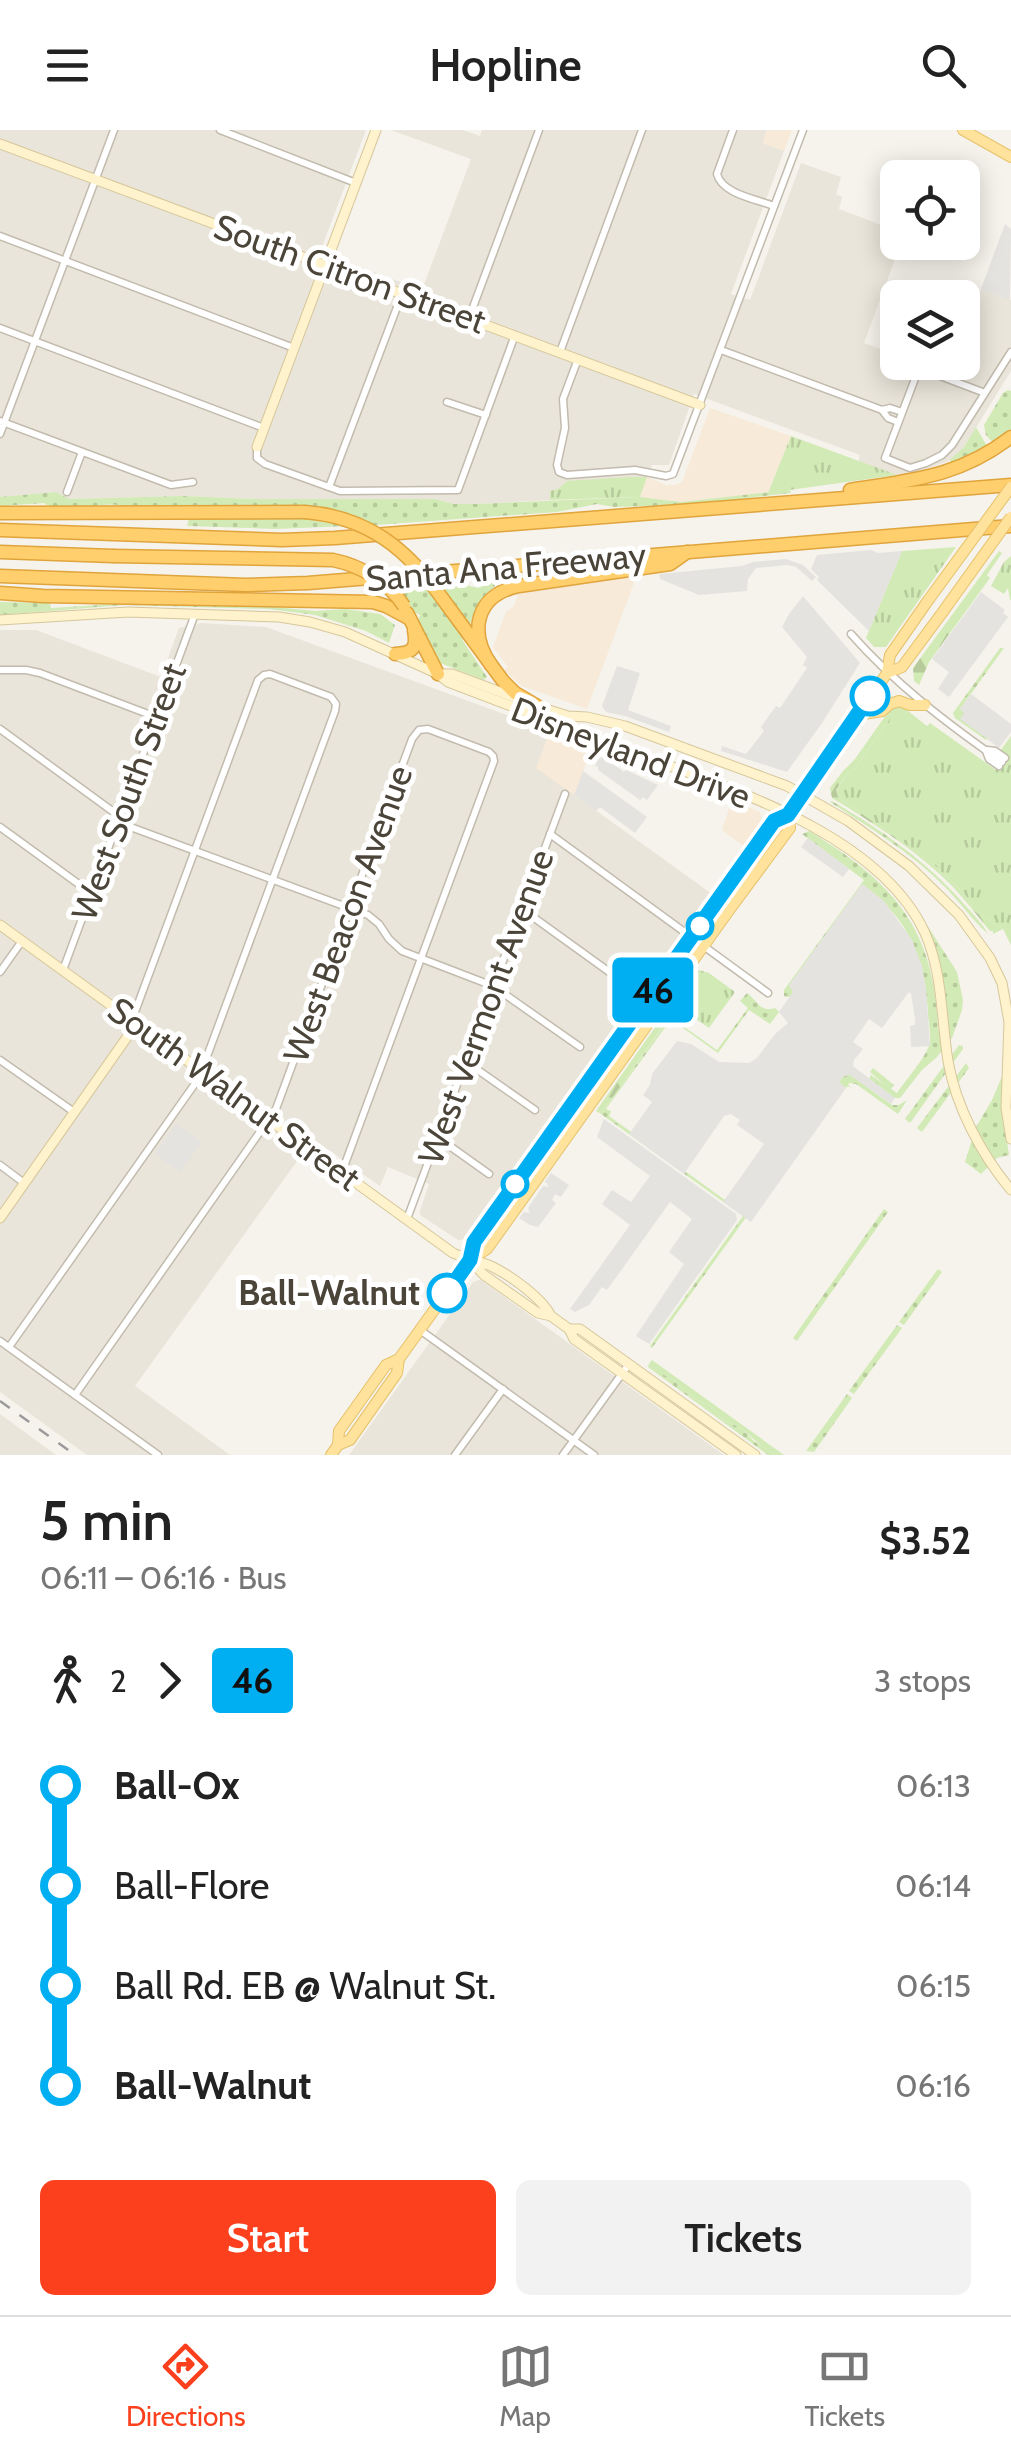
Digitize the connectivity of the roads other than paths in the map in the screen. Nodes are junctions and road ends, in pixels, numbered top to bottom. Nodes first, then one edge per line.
1 (114, 130) edge
2 (220, 130) edge
3 (376, 130) edge
4 (539, 130) edge
5 (642, 130) edge
6 (734, 130) edge
7 (803, 130) edge
8 (962, 130) edge
9 (0, 144) edge
10 (1011, 157) edge
11 (95, 180) junction
12 (356, 182) junction
13 (774, 206) junction
14 (0, 236) edge
15 (65, 261) junction
16 (326, 264) junction
17 (402, 293) junction
18 (469, 318) junction
19 (0, 328) edge
20 (514, 335) junction
21 (35, 341) junction
22 (294, 348) junction
23 (721, 350) junction
24 (560, 352) junction
25 (1011, 352) edge
26 (578, 359) junction
27 (985, 394) junction
28 (446, 402) dead end
29 (700, 405) junction
30 (882, 410) junction
31 (902, 412) junction
32 (486, 415) junction
33 (2, 421) edge
34 (898, 422) junction
35 (264, 428) junction
36 (0, 434) edge
37 (1011, 437) edge
38 (257, 447) joint
39 (82, 452) junction
40 (558, 472) junction
41 (550, 477) dead end
42 (194, 482) dead end
43 (1011, 486) edge
44 (329, 487) junction
45 (67, 492) dead end
46 (764, 505) junction
47 (0, 513) edge
48 (1011, 516) edge
49 (1011, 526) edge
50 (0, 530) edge
51 (0, 552) edge
52 (688, 552) junction
53 (0, 576) edge
54 (0, 593) edge
55 (195, 613) junction
56 (409, 618) junction
57 (0, 620) edge
58 (851, 634) dead end
59 (395, 654) junction
60 (491, 666) junction
61 (0, 670) edge
62 (887, 672) junction
63 (438, 674) junction
64 (925, 705) junction
65 (537, 706) junction
66 (858, 715) junction
67 (156, 717) junction
68 (0, 729) edge
69 (1002, 762) dead end
70 (565, 794) dead end
71 (802, 794) junction
72 (788, 815) junction
73 (118, 819) junction
74 (0, 827) edge
75 (550, 834) junction
76 (195, 851) junction
77 (272, 880) junction
78 (92, 894) junction
79 (350, 908) junction
80 (522, 909) junction
81 (0, 925) edge
82 (691, 938) junction
83 (22, 940) junction
84 (703, 946) junction
85 (421, 958) junction
86 (64, 970) junction
87 (0, 972) edge
88 (626, 984) dead end
89 (493, 986) junction
90 (768, 993) dead end
91 (135, 1021) junction
92 (580, 1048) dead end
93 (0, 1060) edge
94 (465, 1061) junction
95 (202, 1070) junction
96 (535, 1110) dead end
97 (74, 1112) junction
98 (269, 1118) junction
99 (436, 1138) junction
100 (1011, 1139) edge
101 (0, 1165) edge
102 (342, 1172) junction
103 (490, 1174) dead end
104 (24, 1183) junction
105 (1011, 1190) edge
106 (0, 1218) edge
107 (407, 1220) junction
108 (470, 1260) junction
109 (420, 1330) junction
110 (0, 1341) edge
111 (9, 1348) junction
112 (625, 1368) junction
113 (502, 1389) junction
114 (75, 1395) junction
115 (574, 1440) junction
116 (334, 1450) edge
117 (158, 1455) edge
118 (455, 1455) edge
119 (563, 1455) edge
120 (594, 1455) edge
121 (736, 1455) edge
122 (755, 1455) edge

1 - 11 street
2 - 12 street
3 - 12 street
4 - 18 street
5 - 24 street
6 - 13 street
7 - 13 street
8 - 10 main road
9 - 11 street, South Citron Street
11 - 15 street
11 - 16 street, South Citron Street
12 - 16 street
13 - 23 street
14 - 15 street
15 - 21 street
15 - 22 street
16 - 17 street, South Citron Street
16 - 22 street
17 - 18 street, South Citron Street
17 - 44 street
18 - 20 street, South Citron Street
19 - 21 street
20 - 24 street, South Citron Street
20 - 32 street
21 - 33 street
21 - 35 street
22 - 35 street
23 - 29 street
23 - 30 street
24 - 26 street, South Citron Street
25 - 27 street
26 - 29 street, South Citron Street
26 - 40 street
27 - 31 street
27 - 34 street
28 - 32 street
29 - 40 street
30 - 31 street
30 - 34 street
31 - 34 street
32 - 44 street
33 - 36 street
33 - 39 street
35 - 38 street
37 - 46 highway
38 - 44 street
39 - 42 street
39 - 45 street
40 - 41 street
43 - 46 highway, Santa Ana Freeway
43 - 62 main road, bridge
46 - 50 highway, Santa Ana Freeway
47 - 60 highway, bridge
48 - 62 main road, bridge
49 - 52 highway, Santa Ana Freeway
51 - 56 highway, bridge
52 - 53 highway, Santa Ana Freeway
52 - 60 highway
54 - 56 highway
55 - 57 street, Disneyland Drive
55 - 59 street, Disneyland Drive
55 - 67 street, West South Street
56 - 59 highway
56 - 63 highway
58 - 62 street
59 - 63 street, Disneyland Drive
60 - 65 highway
61 - 67 street
62 - 64 street
62 - 66 main road
63 - 65 street, Disneyland Drive
63 - 72 street, Disneyland Drive
64 - 66 main road
64 - 69 street
65 - 71 street, Disneyland Drive
66 - 71 main road
67 - 73 street, West South Street
68 - 73 street
70 - 75 street, West Vermont Avenue
71 - 72 main road
71 - 100 street, Disneyland Drive
72 - 82 main road
72 - 84 main road
72 - 105 street, Disneyland Drive
73 - 76 street
73 - 78 street, West South Street
74 - 78 street
75 - 80 street, West Vermont Avenue
75 - 82 street
76 - 77 street
76 - 77 street
76 - 91 street
77 - 79 street
77 - 95 street
78 - 86 street, West South Street
79 - 85 street
79 - 85 street, West Beacon Avenue
79 - 98 street, West Beacon Avenue
80 - 88 street
80 - 89 street, West Vermont Avenue
81 - 83 street, South Walnut Street
82 - 84 street
82 - 108 main road
83 - 86 street, South Walnut Street
83 - 87 street
84 - 90 street
84 - 108 main road
85 - 89 street
85 - 102 street
86 - 91 street, South Walnut Street
89 - 92 street
89 - 94 street, West Vermont Avenue
91 - 95 street, South Walnut Street
91 - 97 street
93 - 97 street
94 - 96 street
94 - 99 street, West Vermont Avenue
95 - 98 street, South Walnut Street
95 - 111 street
97 - 104 street
98 - 102 street, South Walnut Street
98 - 114 street, West Beacon Avenue
99 - 103 street
99 - 107 street, West Vermont Avenue
101 - 104 street
102 - 107 street, South Walnut Street
104 - 106 street
107 - 108 street, South Walnut Street
108 - 109 main road
108 - 112 street, South Walnut Street
109 - 113 street
109 - 116 main road
110 - 111 street
111 - 114 street
112 - 115 street
112 - 121 street
112 - 122 street
113 - 115 street
113 - 118 street
114 - 117 street
115 - 119 street
115 - 120 street

